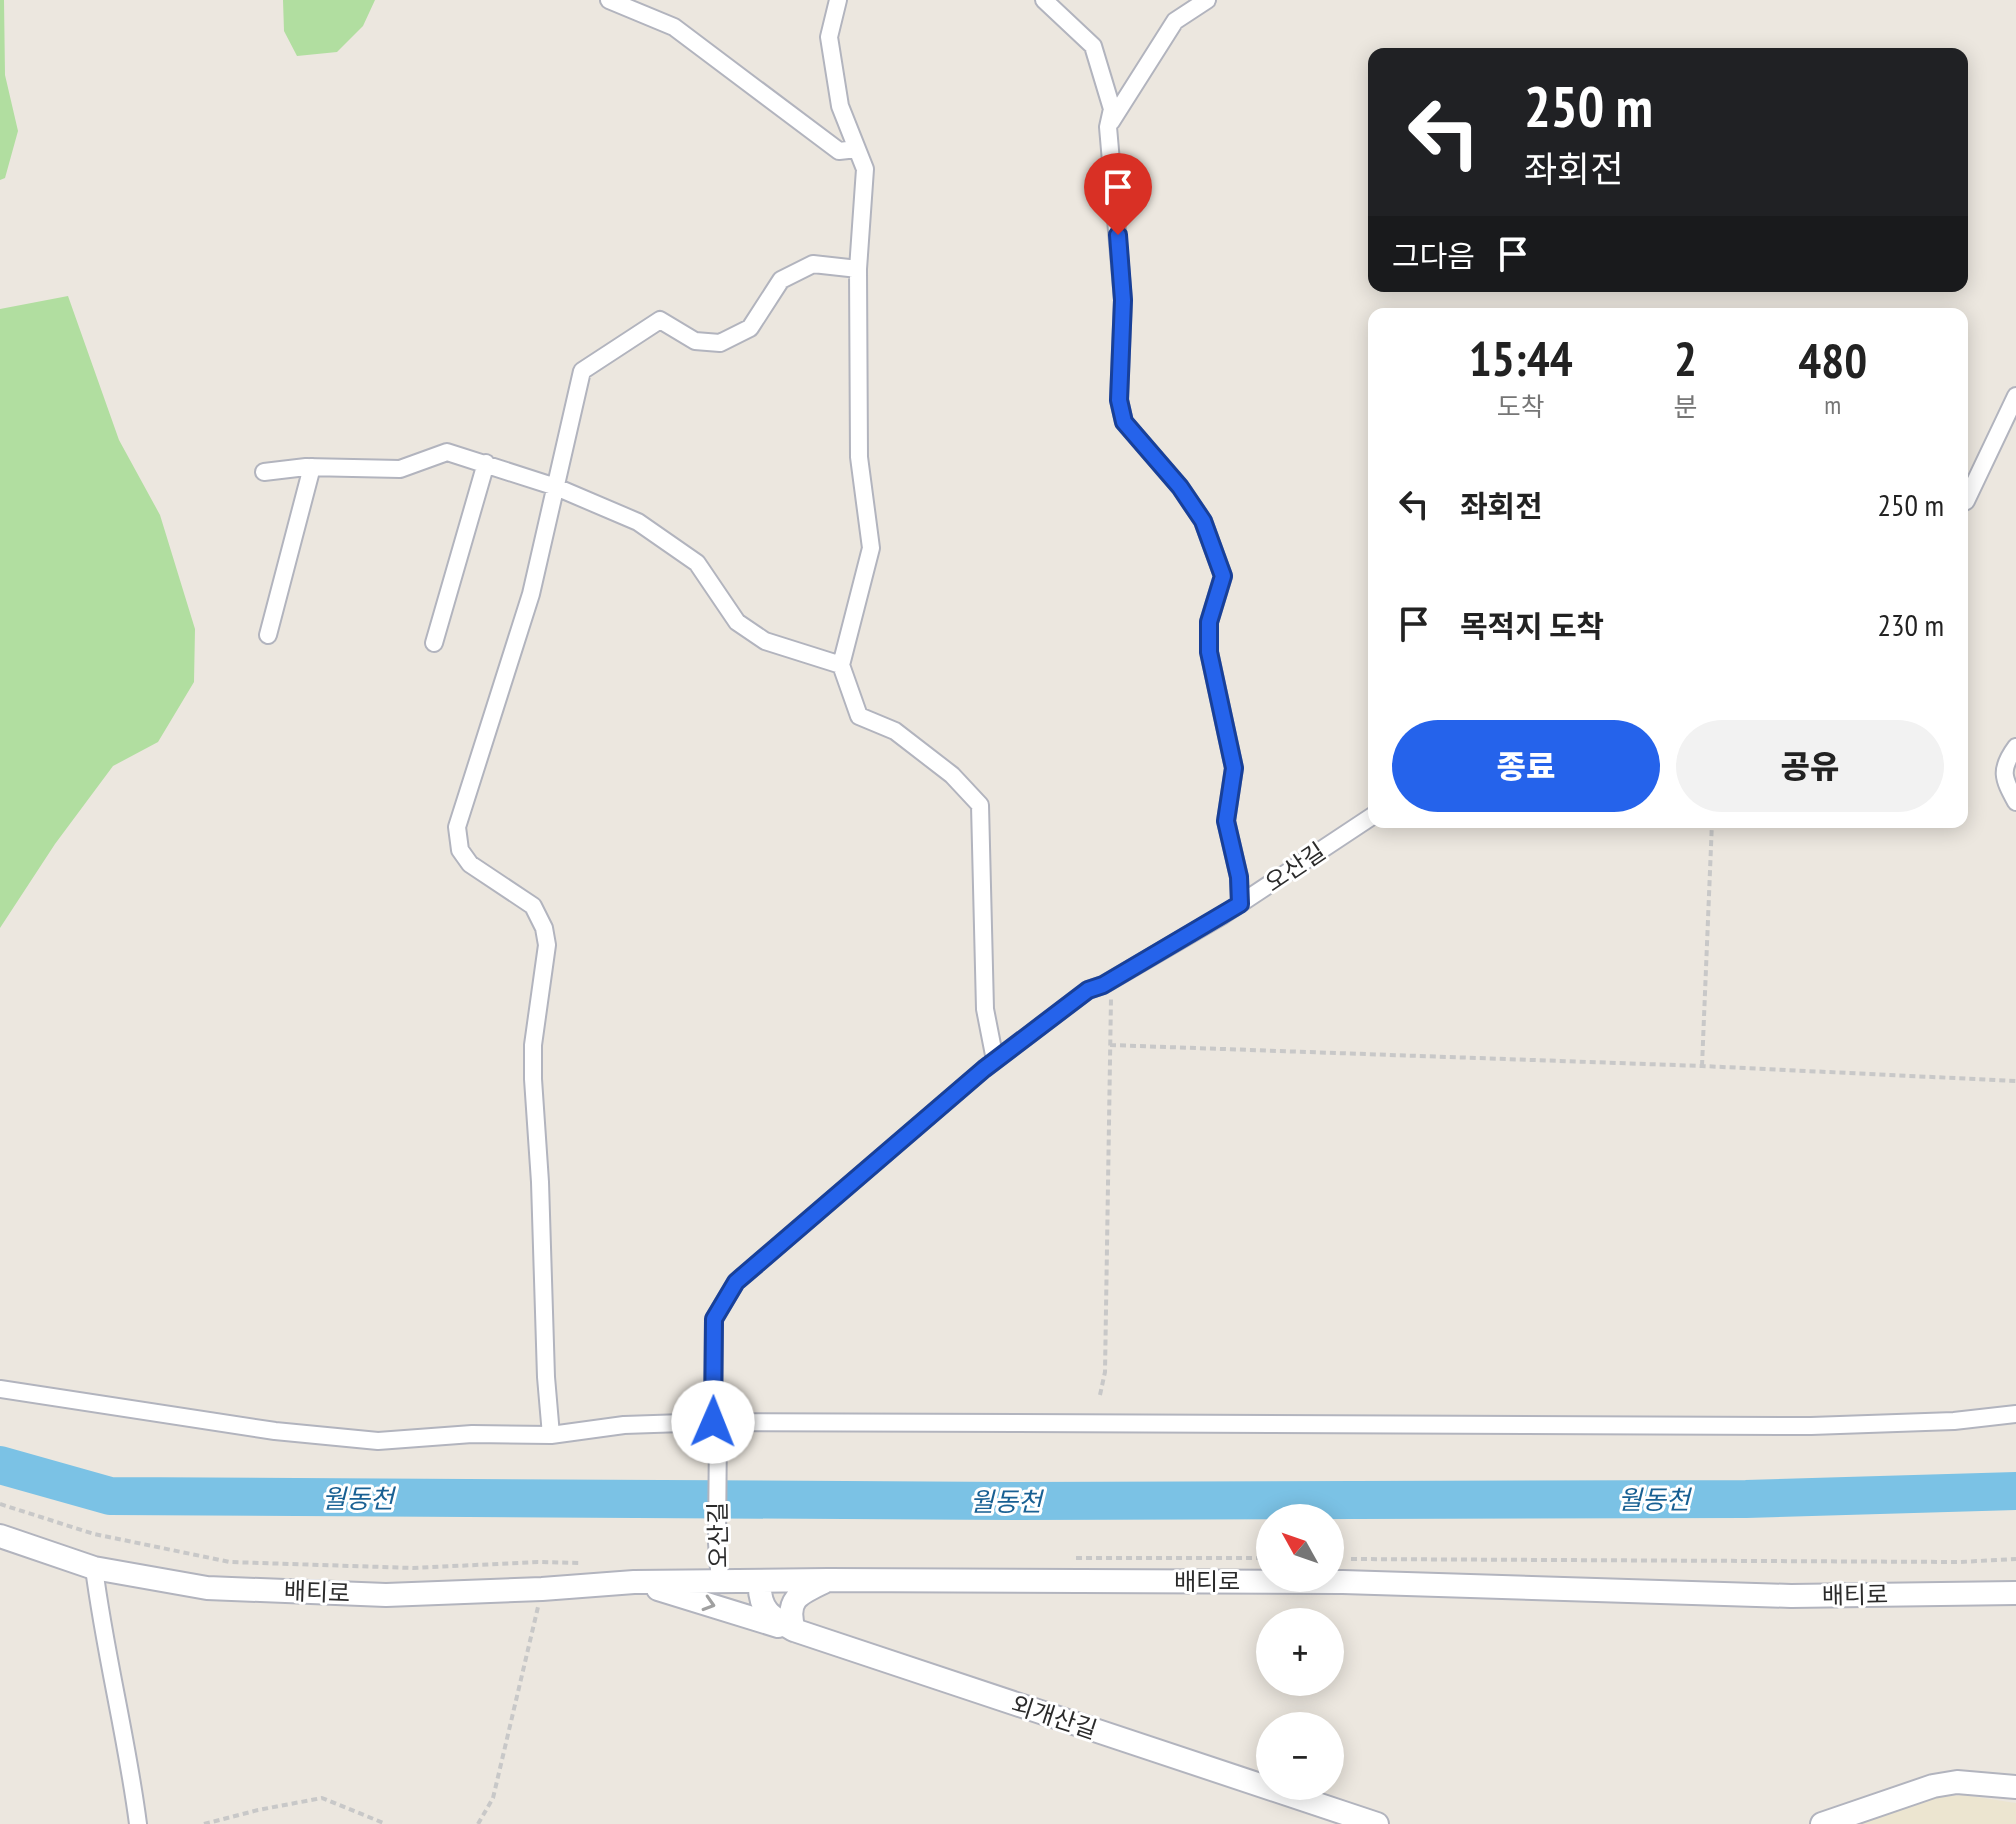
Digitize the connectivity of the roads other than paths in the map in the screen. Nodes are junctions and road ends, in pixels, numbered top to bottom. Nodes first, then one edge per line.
1 (609, 0) edge
2 (838, 0) edge
3 (1044, 0) edge
4 (1207, 0) edge
5 (1108, 127) junction
6 (857, 149) junction
7 (858, 269) junction
8 (2016, 396) edge
9 (486, 463) junction
10 (312, 467) junction
11 (264, 472) dead end
12 (556, 487) junction
13 (1968, 497) edge
14 (268, 635) dead end
15 (434, 643) dead end
16 (841, 665) junction
17 (2016, 747) edge
18 (2016, 802) edge
19 (1368, 819) edge
20 (1240, 904) junction
21 (995, 1060) junction
22 (0, 1389) edge
23 (2016, 1414) edge
24 (716, 1425) junction
25 (551, 1435) junction
26 (0, 1536) edge
27 (94, 1568) junction
28 (828, 1580) junction
29 (760, 1581) junction
30 (634, 1582) junction
31 (720, 1582) junction
32 (2016, 1593) edge
33 (794, 1630) junction
34 (2016, 1787) edge
35 (138, 1824) edge
36 (1377, 1824) edge
37 (1822, 1824) edge

1 - 6 street
2 - 6 street
3 - 5 street
4 - 5 street
5 - 20 street
6 - 7 street
7 - 12 street
7 - 16 street
8 - 13 street
9 - 10 street
9 - 12 street
9 - 15 street
10 - 11 street
10 - 14 street
12 - 16 street
12 - 25 street
16 - 21 street
17 - 18 street
19 - 20 street, 오산길
20 - 21 street, 오산길
21 - 24 street, 오산길
22 - 25 street
23 - 24 street
24 - 25 street
24 - 31 street, 오산길
26 - 27 main road, 배티로
27 - 30 main road, 배티로
27 - 35 street
28 - 29 main road, 배티로
28 - 32 main road, 배티로
28 - 33 main road
29 - 31 main road, 배티로
29 - 33 main road, 외개산길
30 - 31 main road, 배티로
30 -> 33 main road
33 - 36 main road, 외개산길
34 - 37 main road

